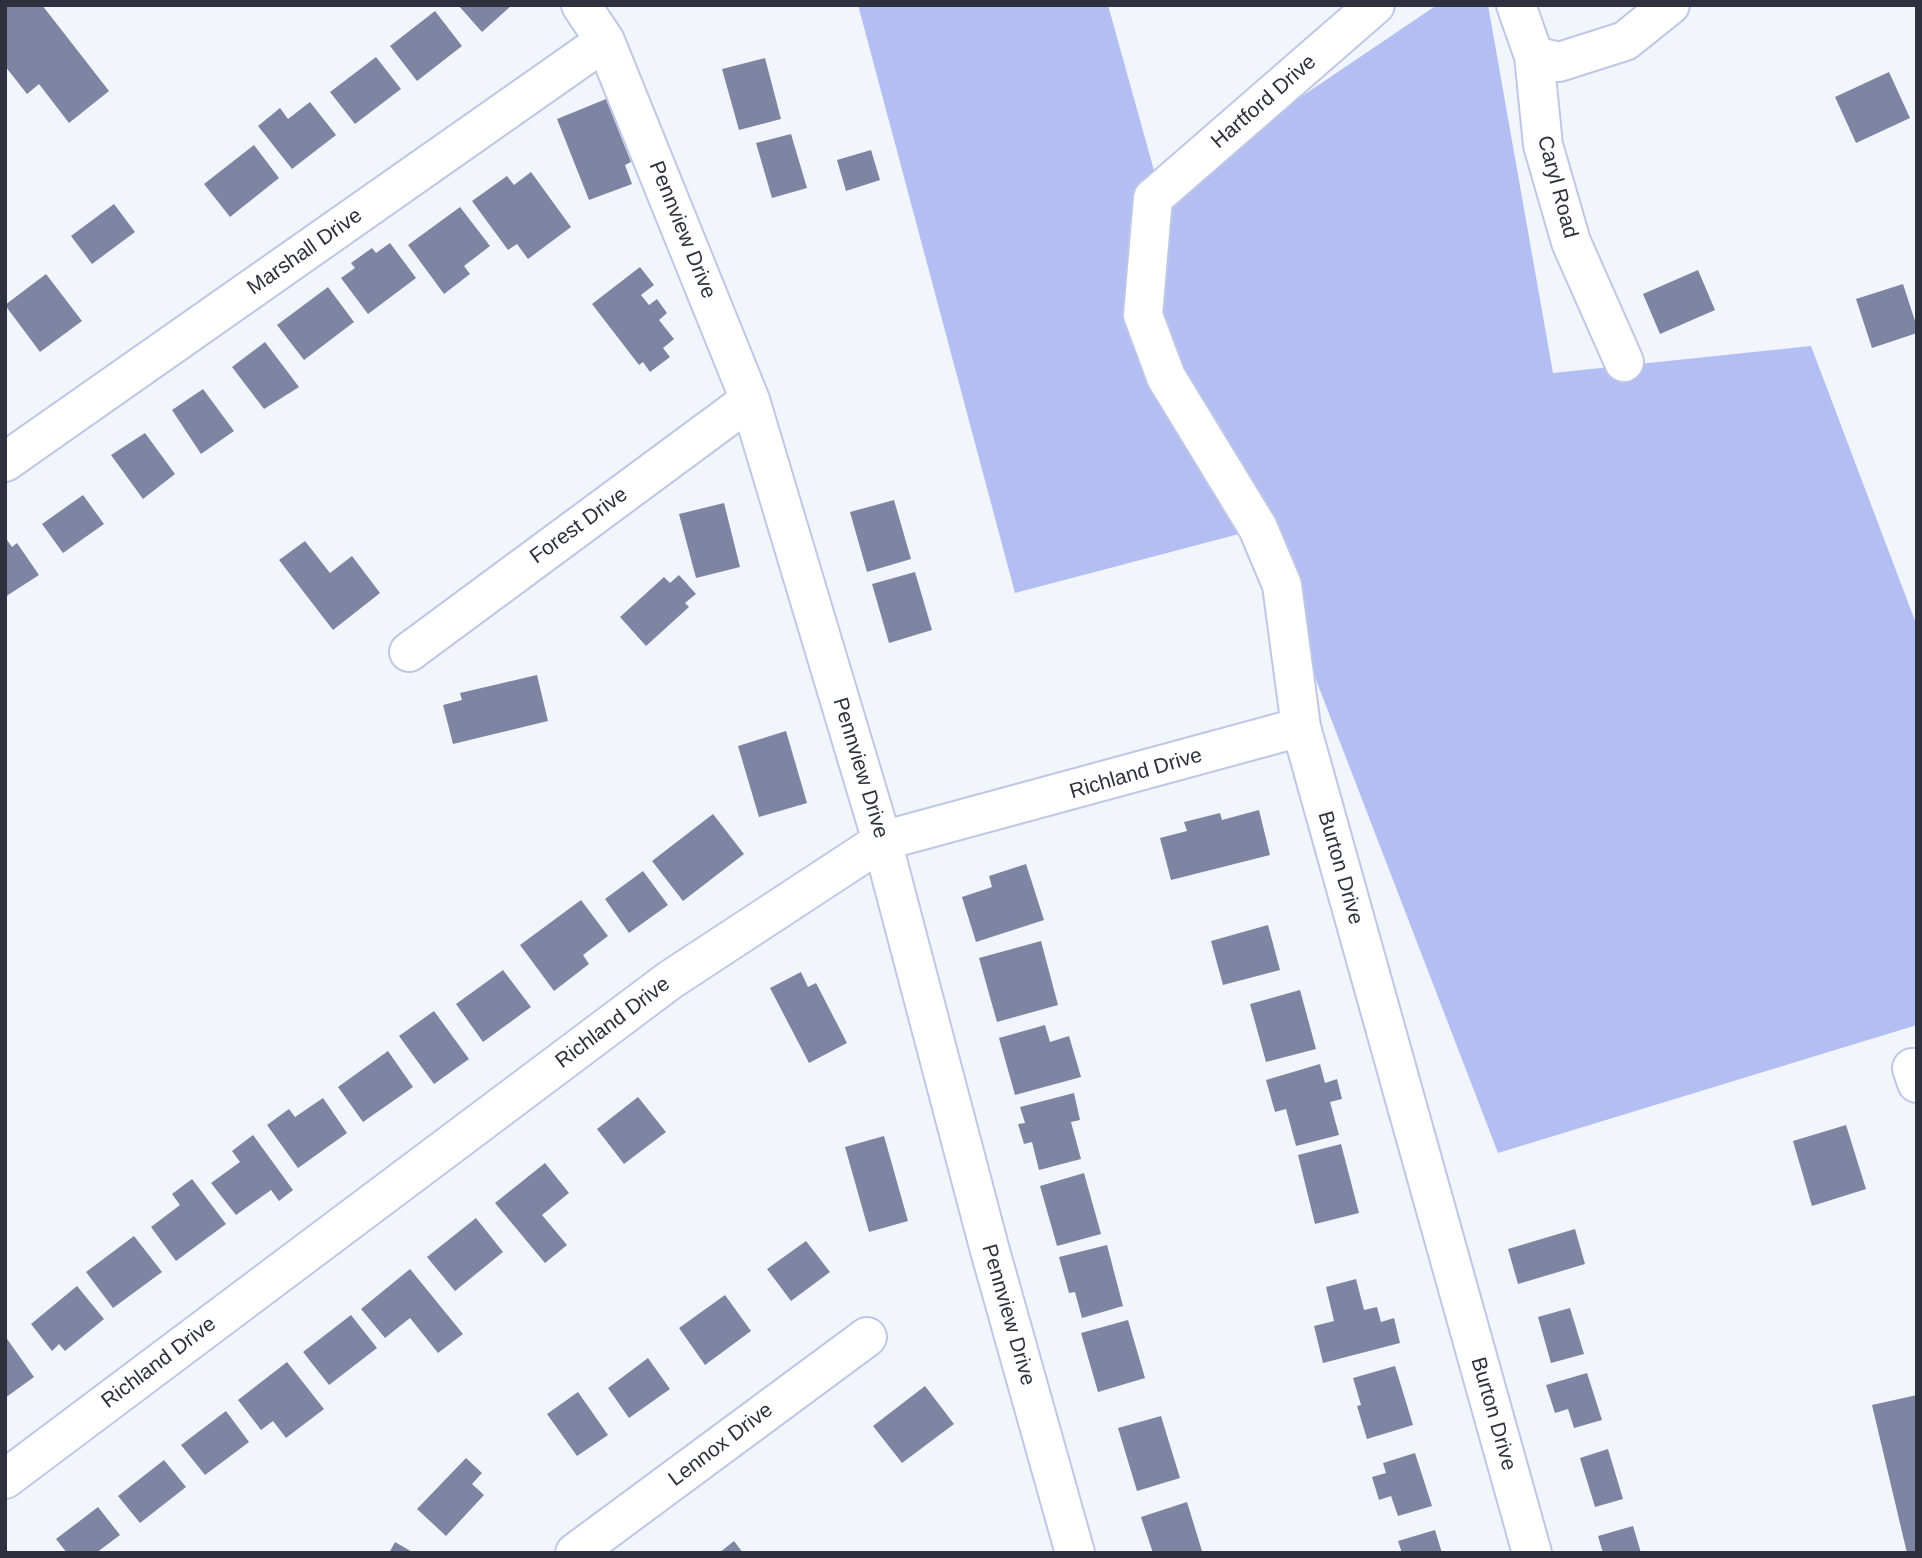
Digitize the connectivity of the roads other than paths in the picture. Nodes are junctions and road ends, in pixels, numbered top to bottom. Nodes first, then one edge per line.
1 (581, 5) edge
2 (1375, 5) edge
3 (1516, 5) edge
4 (1670, 5) edge
5 (605, 41) junction
6 (1534, 56) junction
7 (1153, 198) joint
8 (1624, 362) dead end
9 (750, 400) junction
10 (5, 462) edge
11 (408, 652) dead end
12 (1301, 727) junction
13 (882, 841) junction
14 (867, 1337) dead end
15 (5, 1479) edge
16 (575, 1553) edge
17 (1075, 1553) edge
18 (1532, 1553) edge

1 - 5 street, Pennview Drive
2 - 7 street, Hartford Drive
3 - 6 street, Caryl Road
4 - 6 street
5 - 9 street, Pennview Drive
5 - 10 street, Marshall Drive
6 - 8 street, Caryl Road
7 - 12 street, Burton Drive
9 - 11 street, Forest Drive
9 - 13 street, Pennview Drive
12 - 13 street, Richland Drive
12 - 18 street, Burton Drive
13 - 15 street, Richland Drive
13 - 17 street, Pennview Drive
14 - 16 street, Lennox Drive

